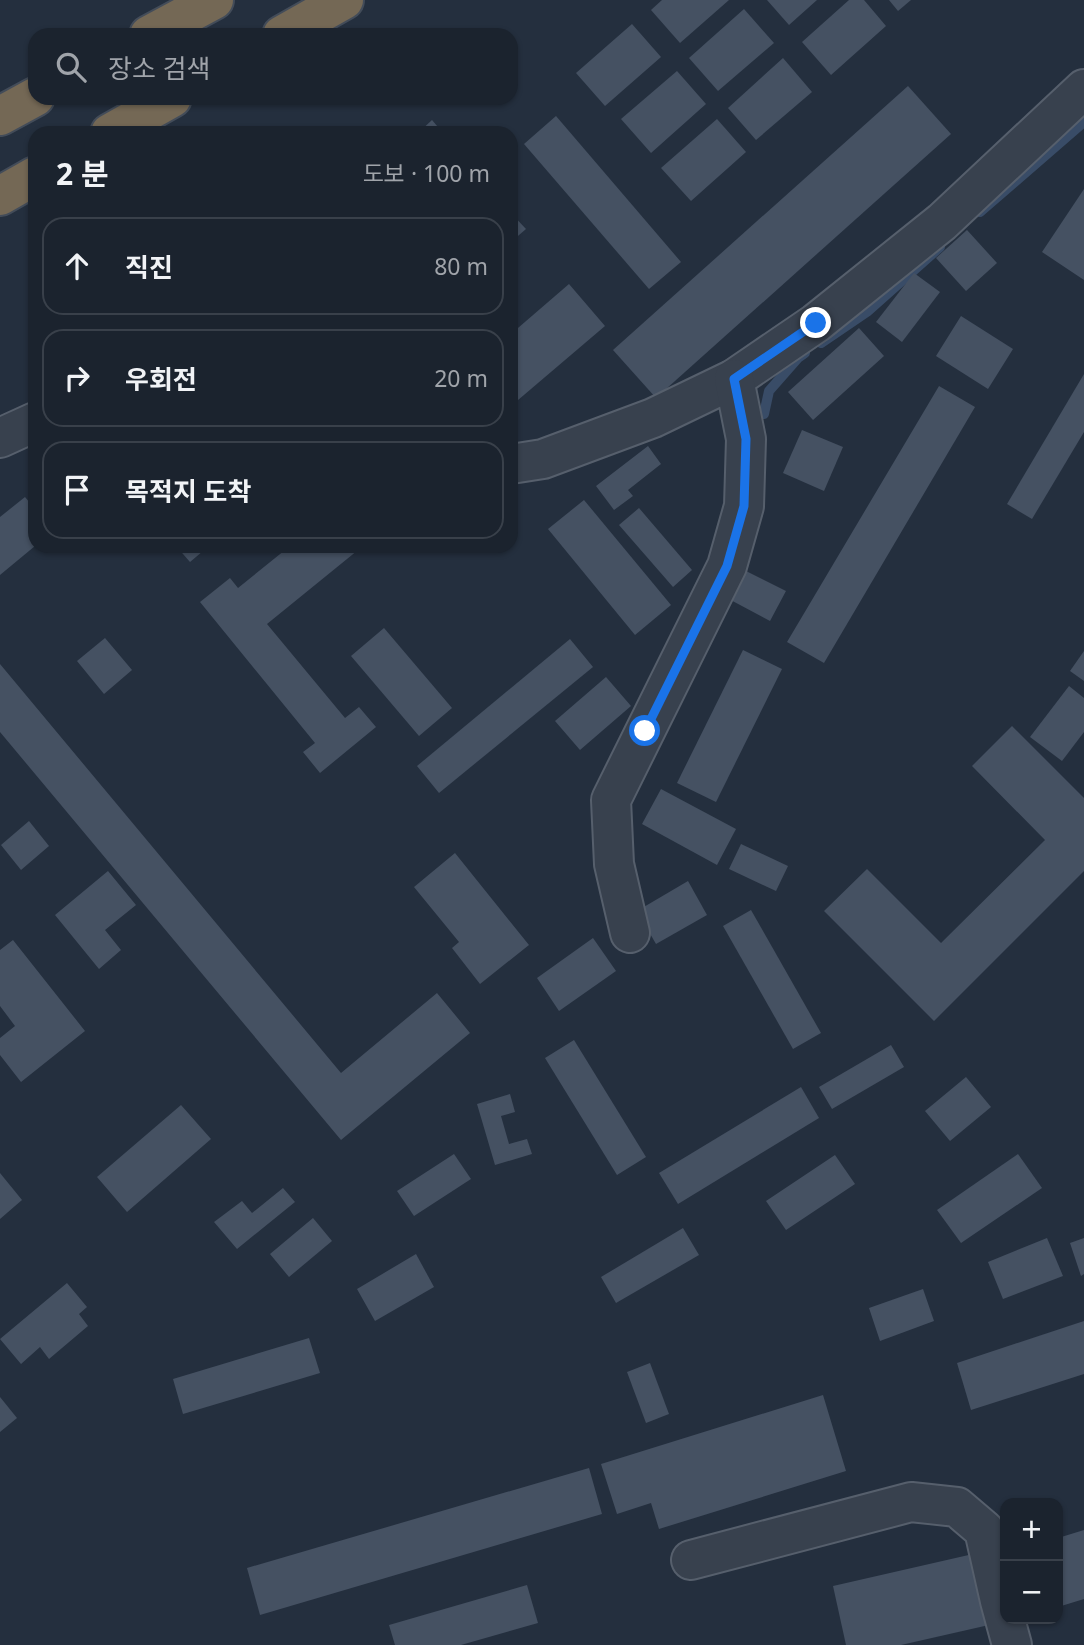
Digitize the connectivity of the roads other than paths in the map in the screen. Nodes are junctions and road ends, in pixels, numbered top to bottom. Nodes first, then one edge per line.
1 (214, 0) edge
2 (344, 0) edge
3 (162, 28) edge
4 (294, 28) edge
5 (1084, 89) edge
6 (28, 101) edge
7 (160, 105) edge
8 (0, 116) edge
9 (122, 126) edge
10 (28, 180) edge
11 (0, 196) edge
12 (734, 379) junction
13 (28, 425) edge
14 (0, 438) edge
15 (518, 463) edge
16 (630, 933) dead end
17 (691, 1560) dead end
18 (1012, 1645) edge

1 - 3 highway
2 - 4 highway
5 - 12 street
6 - 8 highway
7 - 9 highway
10 - 11 highway
12 - 15 street
12 - 16 street
13 - 14 street
17 - 18 street

